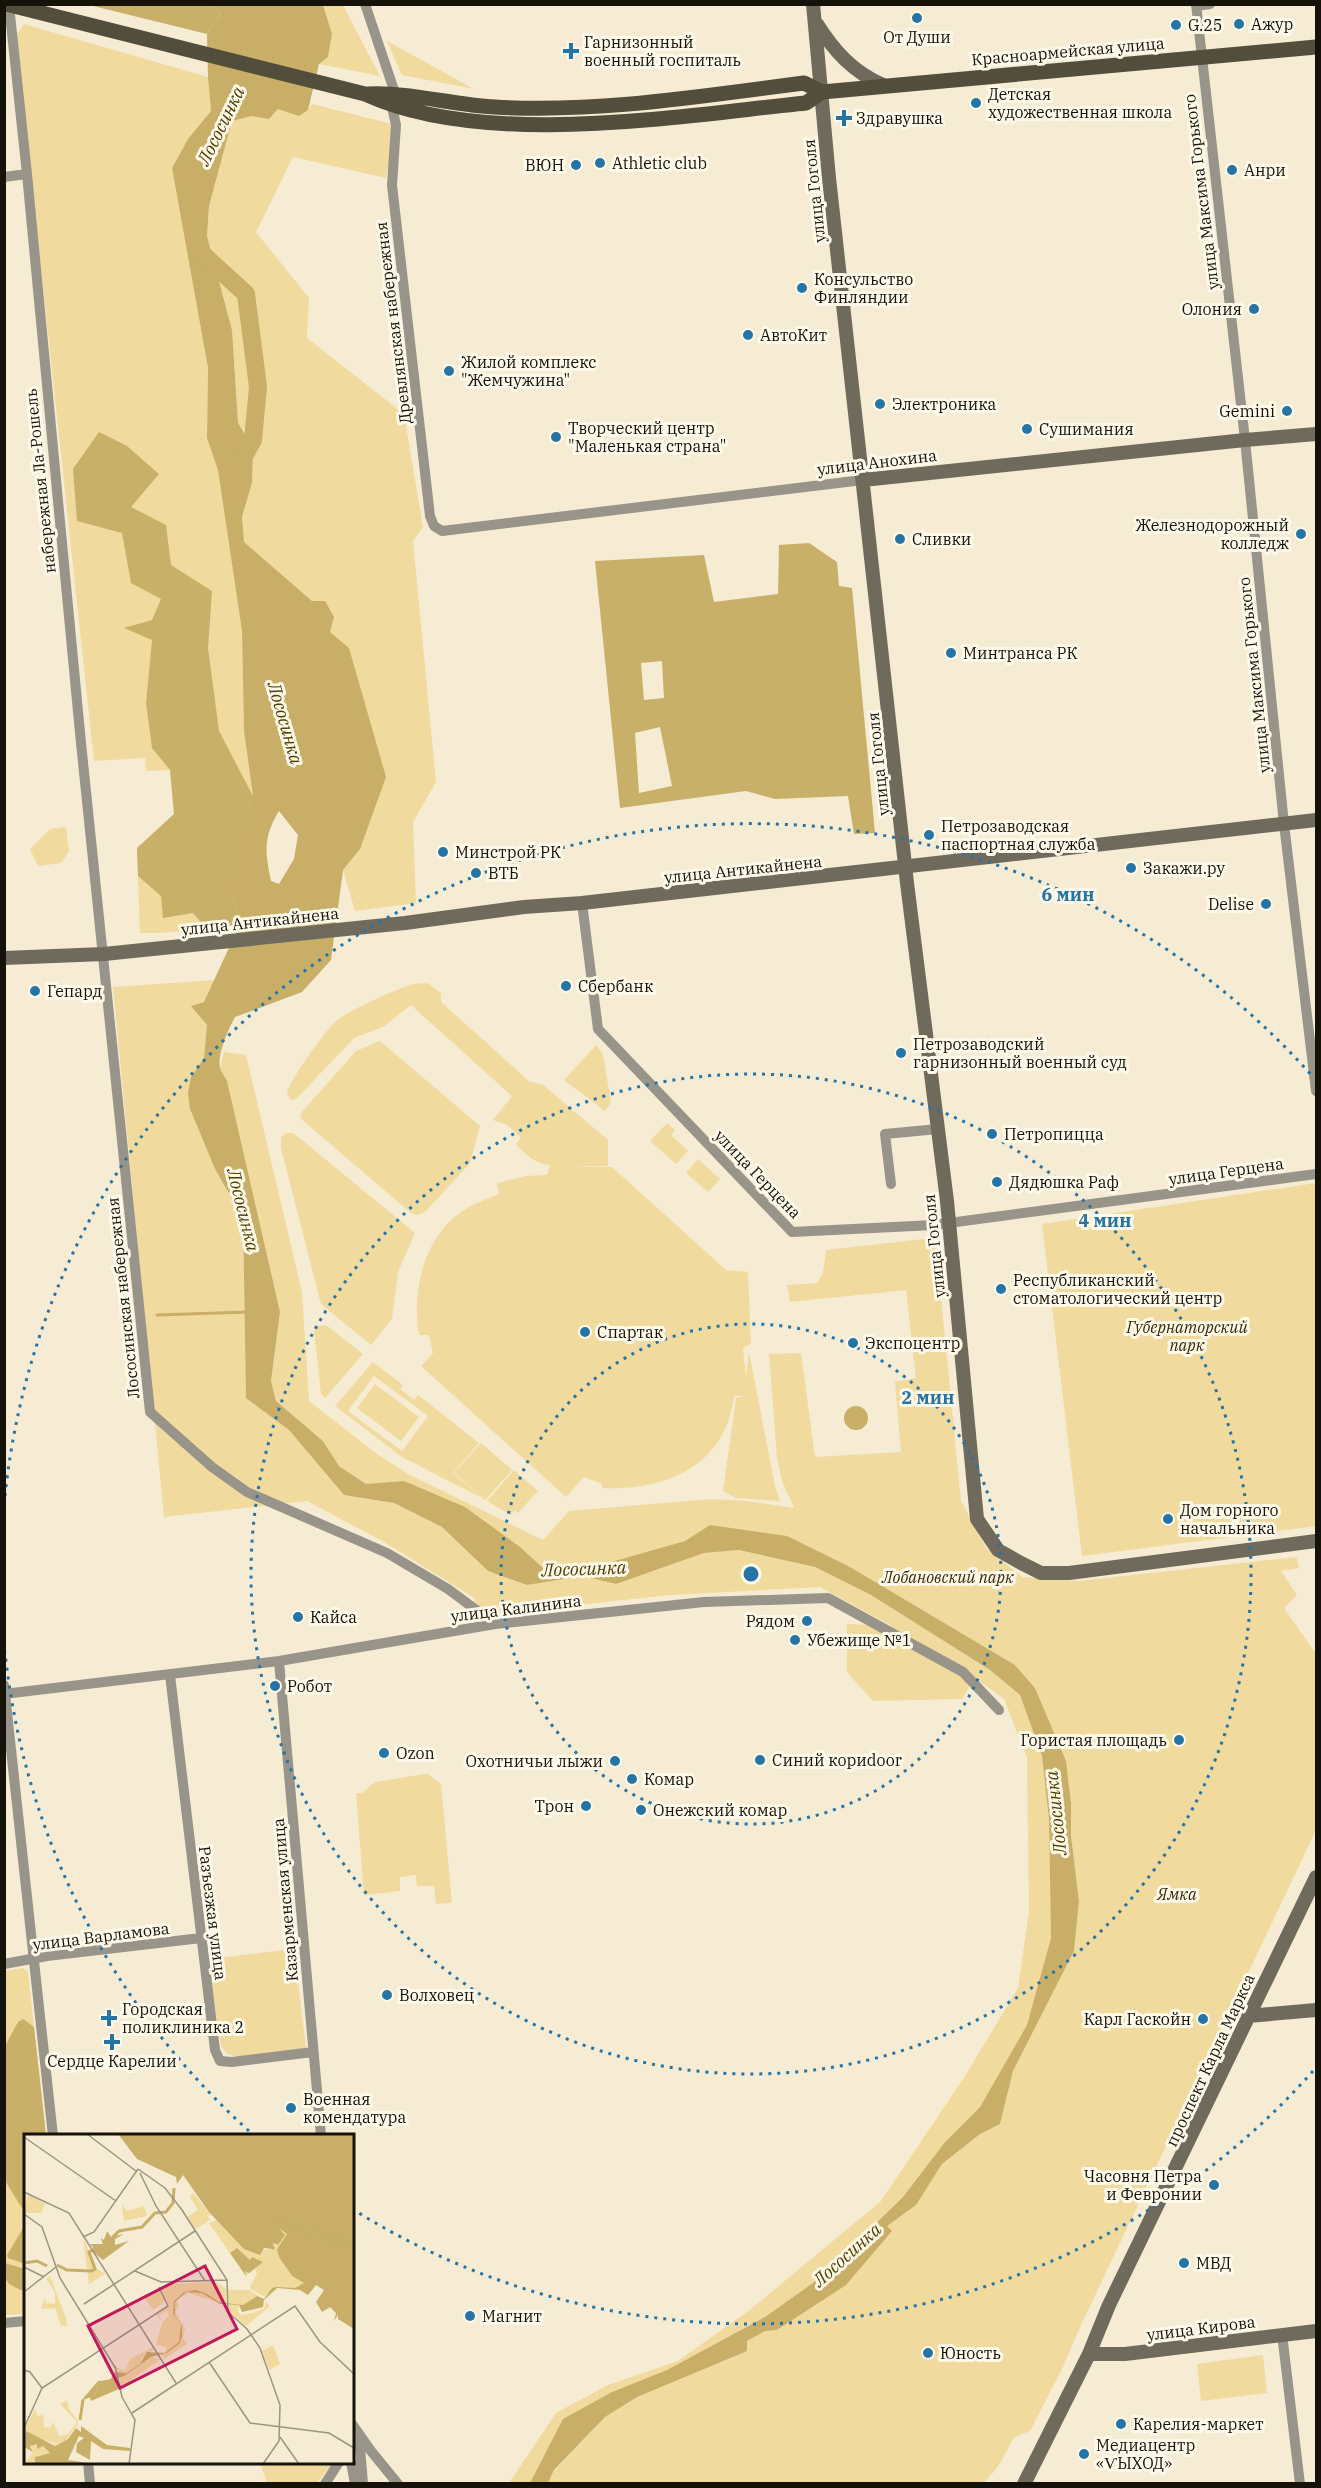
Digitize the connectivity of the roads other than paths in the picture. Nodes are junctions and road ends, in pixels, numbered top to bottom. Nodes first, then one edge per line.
1 (365, 4) edge
2 (813, 4) edge
3 (1210, 4) edge
4 (7, 5) edge
5 (1196, 5) edge
6 (814, 20) junction
7 (1317, 47) edge
8 (1201, 58) junction
9 (883, 85) junction
10 (822, 92) junction
11 (394, 100) junction
12 (27, 174) junction
13 (4, 177) edge
14 (1317, 434) edge
15 (1245, 440) junction
16 (863, 480) junction
17 (441, 531) joint
18 (1317, 820) edge
19 (1284, 824) junction
20 (906, 867) junction
21 (582, 903) junction
22 (104, 954) junction
23 (4, 958) edge
24 (1317, 1091) edge
25 (938, 1129) junction
26 (1317, 1174) edge
27 (891, 1184) dead end
28 (949, 1223) junction
29 (1317, 1541) edge
30 (495, 1624) junction
31 (279, 1661) junction
32 (170, 1675) junction
33 (5, 1691) edge
34 (999, 1710) dead end
35 (1317, 1877) edge
36 (201, 1938) junction
37 (33, 1959) junction
38 (4, 1964) edge
39 (1317, 2010) edge
40 (1248, 2016) junction
41 (313, 2052) junction
42 (53, 2134) edge
43 (321, 2134) edge
44 (24, 2321) edge
45 (4, 2323) edge
46 (1317, 2331) edge
47 (1282, 2334) junction
48 (1089, 2354) junction
49 (354, 2427) edge
50 (359, 2435) junction
51 (88, 2464) edge
52 (338, 2464) edge
53 (351, 2464) edge
54 (90, 2484) edge
55 (325, 2484) edge
56 (355, 2484) edge
57 (363, 2484) edge
58 (398, 2484) edge
59 (1024, 2484) edge
60 (1300, 2484) edge

1 - 11 street, Древлянская набережная
2 - 6 main road, улица Гоголя
3 - 5 street
4 - 11 main road, Красноармейская улица
4 - 12 street, набережная Ла-Рошель
5 - 8 street, улица Максима Горького
6 - 9 main road
6 - 10 main road, улица Гоголя
7 - 8 main road, Красноармейская улица
8 - 9 main road, Красноармейская улица
8 - 15 street, улица Максима Горького
9 - 10 main road, Красноармейская улица
10 - 11 main road, Красноармейская улица
10 - 16 main road, улица Гоголя
11 - 17 street, Древлянская набережная
12 - 13 street
12 - 22 street, набережная Ла-Рошель
14 - 15 main road, улица Анохина
15 - 16 main road, улица Анохина
15 - 19 street, улица Максима Горького
16 - 17 street, улица Анохина
16 - 20 main road, улица Гоголя
18 - 19 main road, улица Антикайнена
19 - 20 main road, улица Антикайнена
19 - 24 street, улица Максима Горького
20 - 21 main road, улица Антикайнена
20 - 25 main road, улица Гоголя
21 - 22 main road, улица Антикайнена
21 - 28 street, улица Герцена
22 - 23 main road, улица Антикайнена
22 - 30 street, Лососинская набережная
25 - 27 street
25 - 28 main road, улица Гоголя
26 - 28 street, улица Герцена
28 - 29 main road, улица Гоголя
30 - 31 street, улица Калинина
30 - 34 street, улица Калинина
31 - 32 street, улица Калинина
31 - 41 street, Казарменская улица
32 - 33 street, улица Калинина
32 - 36 street, Разъезжая улица
33 - 37 street
35 - 40 main road, проспект Карла Маркса
36 - 37 street, улица Варламова
36 - 41 street, Разъезжая улица
37 - 38 street, улица Варламова
37 - 42 street
39 - 40 main road
40 - 48 main road, проспект Карла Маркса
41 - 43 street, Казарменская улица
44 - 45 street
46 - 47 main road, улица Кирова
47 - 48 main road, улица Кирова
47 - 60 street
48 - 59 main road, проспект Карла Маркса
49 - 50 street
50 - 57 street
50 - 58 street
51 - 54 street
52 - 55 street
53 - 56 street

